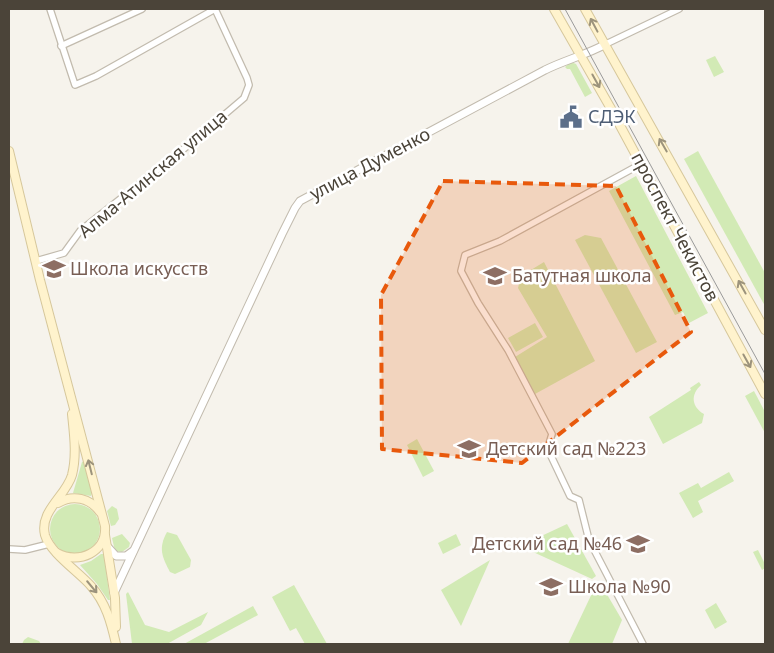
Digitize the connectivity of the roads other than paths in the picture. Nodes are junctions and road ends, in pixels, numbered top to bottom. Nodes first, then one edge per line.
1 (50, 9) edge
2 (142, 9) edge
3 (215, 9) edge
4 (554, 9) edge
5 (585, 9) edge
6 (678, 9) edge
7 (606, 44) junction
8 (61, 46) junction
9 (581, 55) junction
10 (9, 152) edge
11 (641, 164) junction
12 (36, 261) junction
13 (765, 330) edge
14 (765, 394) edge
15 (71, 397) junction
16 (51, 509) junction
17 (102, 514) junction
18 (105, 534) junction
19 (49, 544) junction
20 (107, 546) junction
21 (9, 549) edge
22 (133, 551) junction
23 (57, 553) junction
24 (114, 596) junction
25 (104, 604) junction
26 (117, 644) edge
27 (643, 644) edge

1 - 8 street
2 - 8 street
3 - 8 street
3 - 12 street, Алма-Атинская улица
4 - 9 main road, проспект Чекистов
7 -> 5 main road, проспект Чекистов
6 - 7 street, улица Думенко
7 - 9 street, улица Думенко
13 -> 7 main road, проспект Чекистов
9 -> 11 main road, проспект Чекистов
9 - 22 street, улица Думенко
10 - 12 main road
11 -> 14 main road, проспект Чекистов
11 - 27 street
12 - 15 main road
15 - 16 main road
17 -> 15 main road
16 - 17 main road
16 - 19 main road
17 - 18 main road
18 - 20 main road
18 - 23 main road
19 - 21 street
19 - 23 main road
20 - 22 street
20 - 24 main road
22 - 24 street, улица Думенко
23 -> 25 main road
24 - 25 main road
24 - 26 main road
25 - 26 main road

